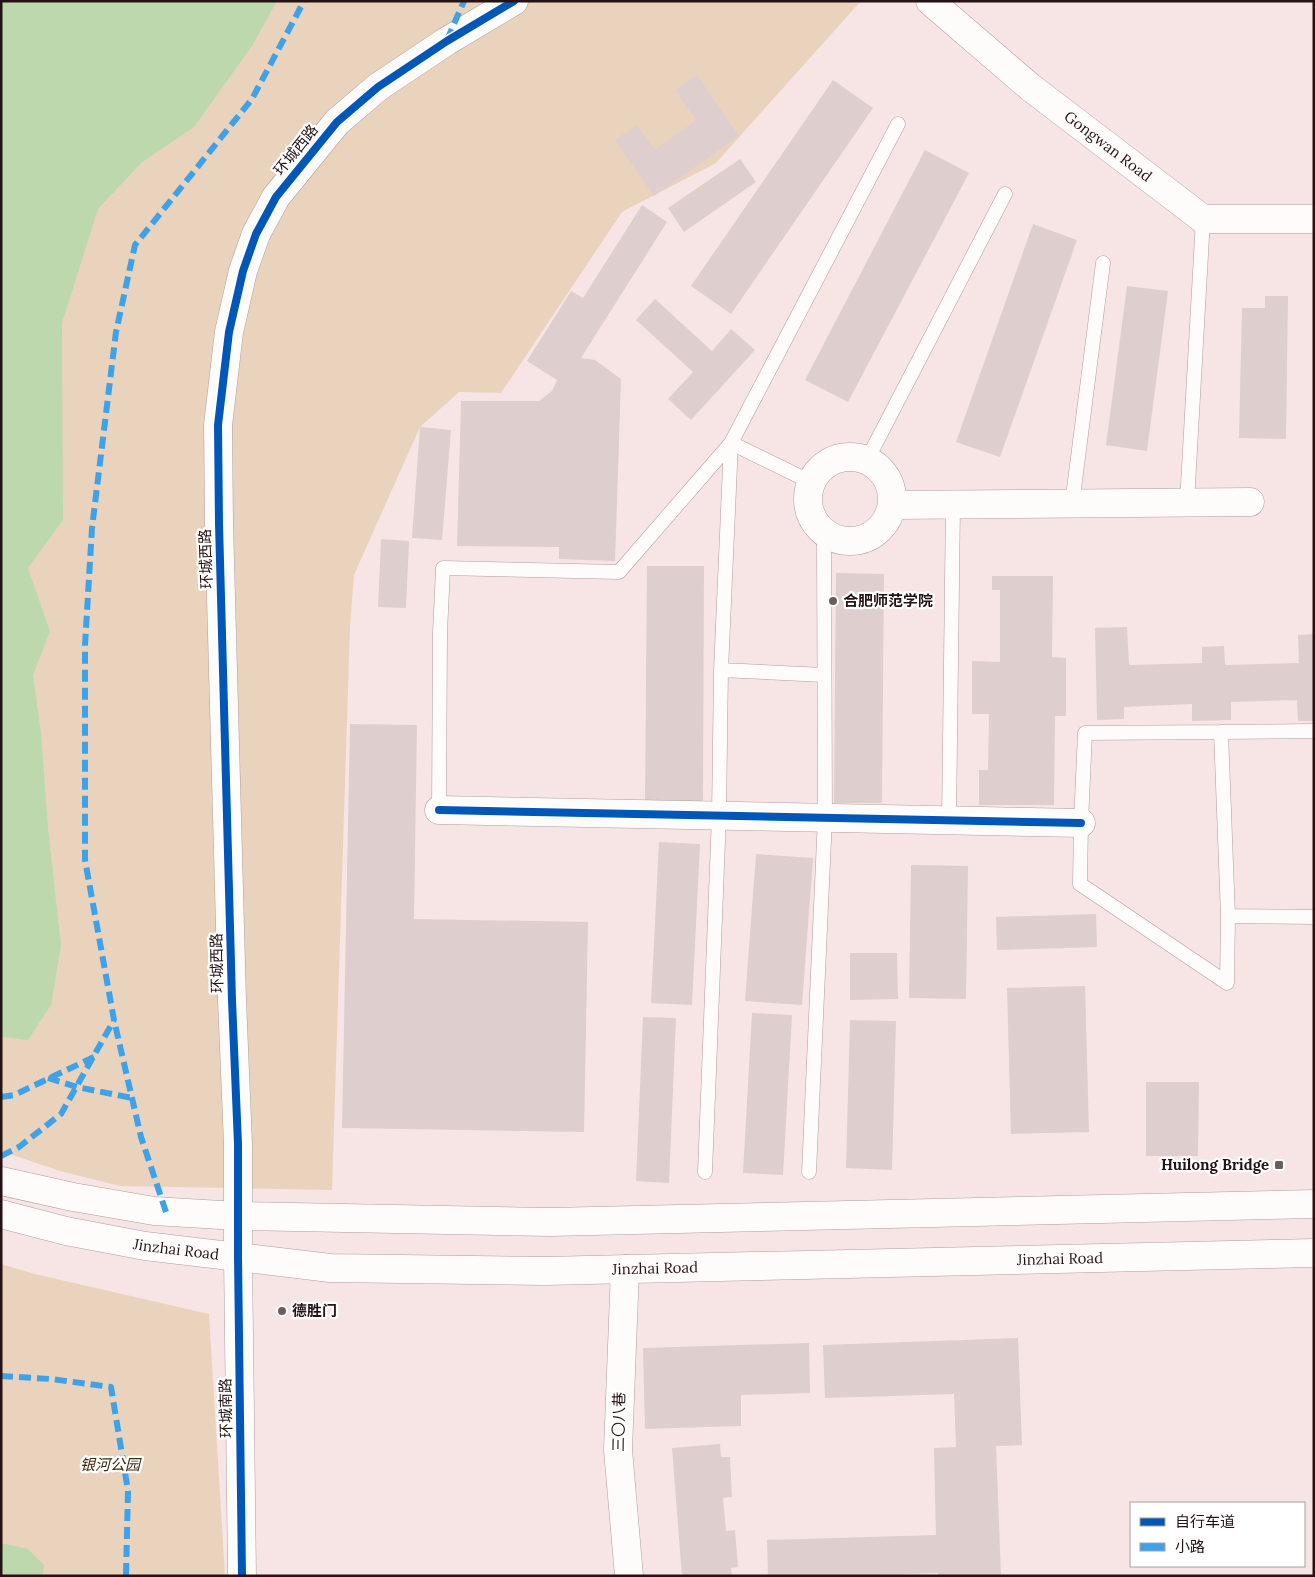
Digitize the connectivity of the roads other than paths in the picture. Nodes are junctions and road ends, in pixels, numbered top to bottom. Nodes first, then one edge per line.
1 (514, 1) edge
2 (930, 1) edge
3 (898, 124) dead end
4 (1004, 194) dead end
5 (1203, 219) junction
6 (1314, 219) edge
7 (1103, 263) dead end
8 (731, 442) junction
9 (867, 460) junction
10 (811, 482) junction
11 (1250, 502) dead end
12 (1187, 503) junction
13 (953, 504) junction
14 (1072, 504) junction
15 (892, 505) junction
16 (824, 533) junction
17 (721, 670) junction
18 (824, 675) junction
19 (1314, 731) edge
20 (1221, 732) junction
21 (439, 810) joint
22 (719, 816) junction
23 (825, 818) junction
24 (949, 820) junction
25 (1081, 823) junction
26 (1228, 916) junction
27 (1314, 917) edge
28 (705, 1172) dead end
29 (809, 1172) dead end
30 (1, 1181) edge
31 (1314, 1204) edge
32 (1, 1214) edge
33 (238, 1238) junction
34 (1314, 1253) edge
35 (625, 1269) junction
36 (242, 1576) edge
37 (629, 1576) edge

1 - 33 street, 环城西路
2 - 5 street, Gongwan Road
3 - 8 lane
4 - 9 lane
5 - 6 street
5 - 12 lane
7 - 14 lane
8 - 10 lane
8 - 17 lane
8 - 21 lane
9 - 10 street
9 - 15 street
10 - 16 street
11 - 12 street
12 - 14 street
13 - 14 street
13 - 15 street
13 - 24 lane
15 - 16 street
16 - 18 lane
17 - 18 lane
17 - 22 lane
18 - 23 lane
19 - 20 lane
20 - 25 lane
20 - 26 lane
21 - 22 street
22 - 23 street
22 - 28 lane
23 - 24 street
23 - 29 lane
24 - 25 street
25 - 26 lane
26 - 27 lane
30 - 33 street, Jinzhai Road
31 - 33 street, Jinzhai Road
32 - 33 street, Jinzhai Road
33 - 35 street, Jinzhai Road
33 - 36 street, 环城南路
34 - 35 street, Jinzhai Road
35 - 37 street, 三〇八巷

